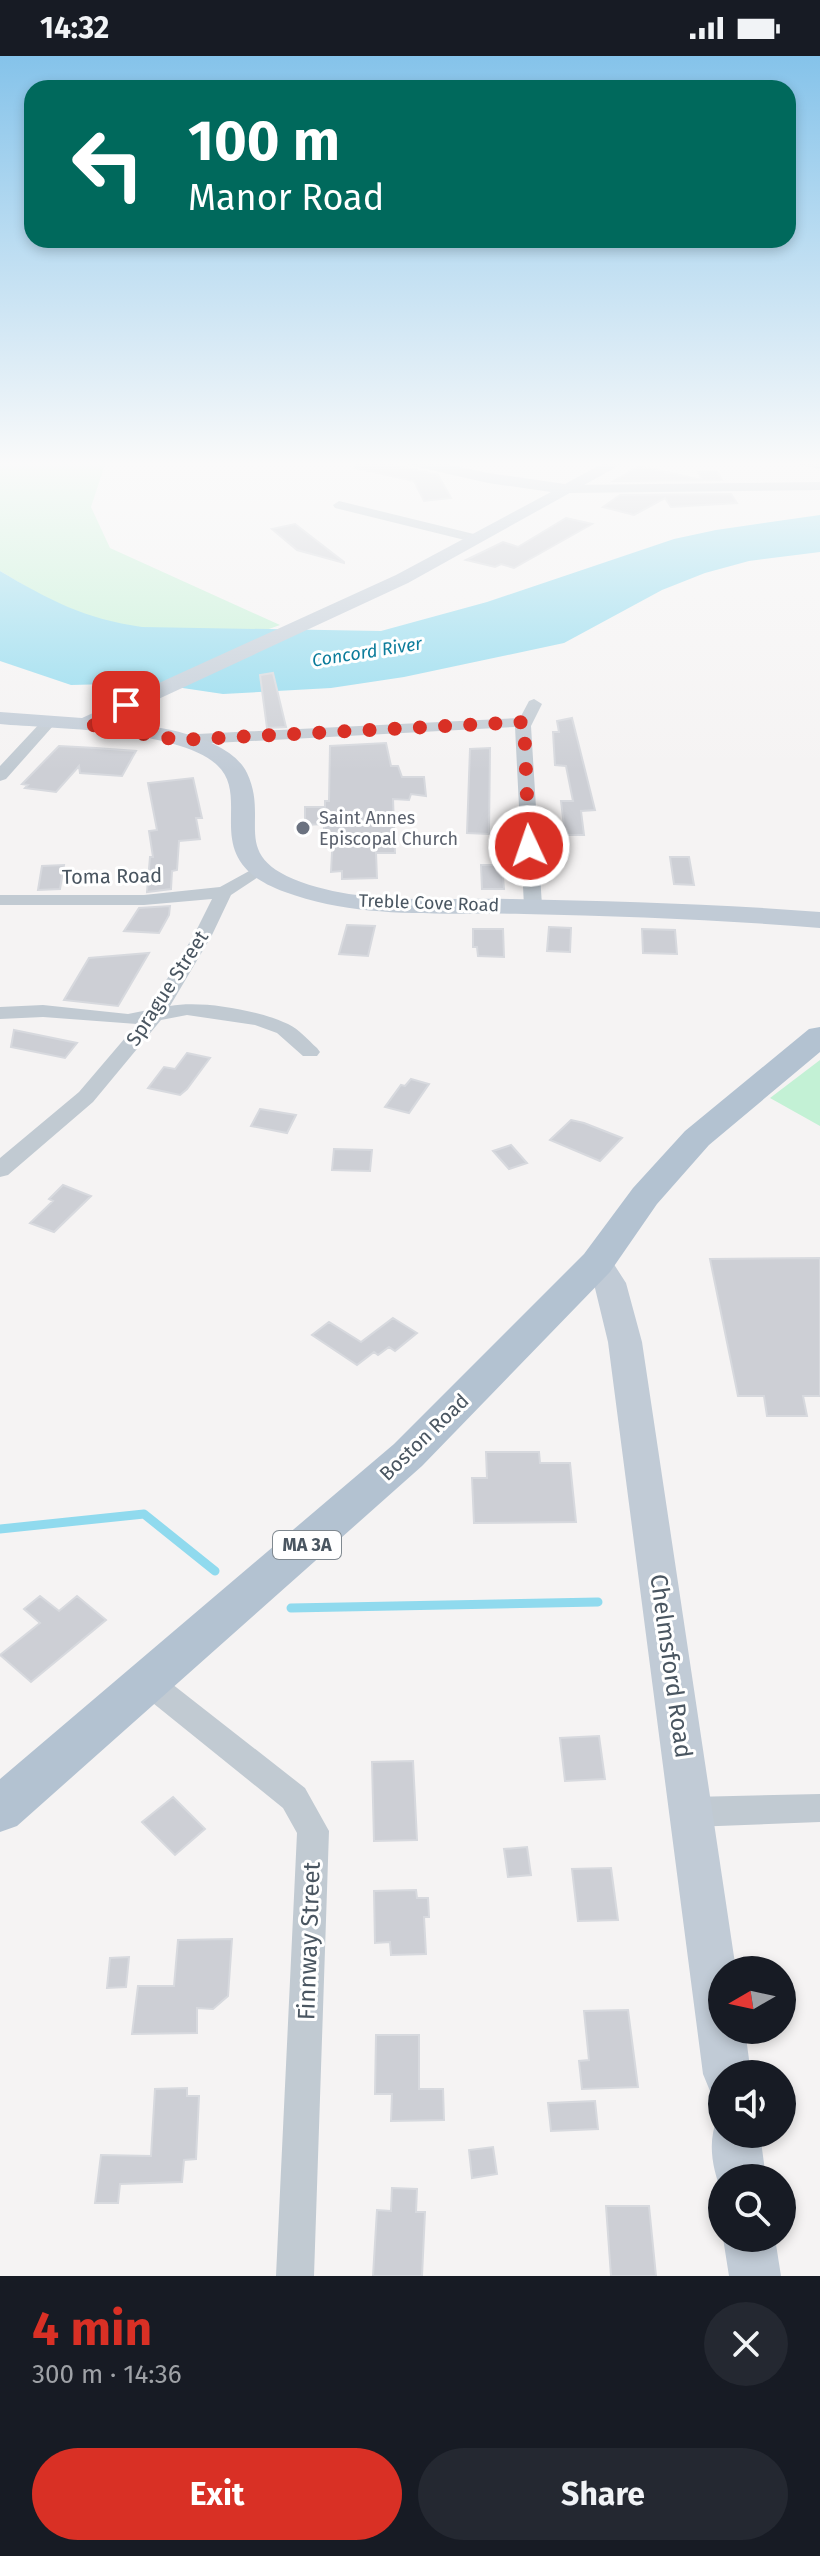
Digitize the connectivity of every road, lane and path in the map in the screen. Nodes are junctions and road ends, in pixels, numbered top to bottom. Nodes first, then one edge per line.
1 (431, 564) edge
2 (534, 704) dead end
3 (0, 718) edge
4 (524, 722) junction
5 (48, 723) junction
6 (87, 724) junction
7 (178, 740) junction
8 (0, 776) edge
9 (260, 870) junction
10 (224, 892) junction
11 (0, 900) edge
12 (533, 906) junction
13 (820, 920) edge
14 (0, 1013) edge
15 (154, 1016) junction
16 (820, 1036) edge
17 (310, 1052) dead end
18 (0, 1170) edge
19 (597, 1263) junction
20 (148, 1682) junction
21 (820, 1808) edge
22 (0, 1810) edge
23 (692, 1812) junction
24 (725, 2060) edge
25 (751, 2252) edge
26 (295, 2276) edge
27 (755, 2276) edge

1 - 6 street
2 - 4 street
3 - 5 street
4 - 7 street
4 - 12 street
5 - 6 street
5 - 8 street
6 - 7 street
7 - 9 street
9 - 10 street
9 - 12 street, Treble Cove Road
10 - 11 street, Toma Road
10 - 15 street, Sprague Street
12 - 13 street, Treble Cove Road
14 - 15 street
15 - 17 street
15 - 18 street, Sprague Street
16 - 19 main road, Boston Road / MA 3A
19 - 20 main road, Boston Road / MA 3A
19 - 23 street, Chelmsford Road
20 - 22 main road, Boston Road / MA 3A
20 - 26 street, Finnway Street
21 - 23 street
23 - 24 street, Chelmsford Road
25 - 27 street

